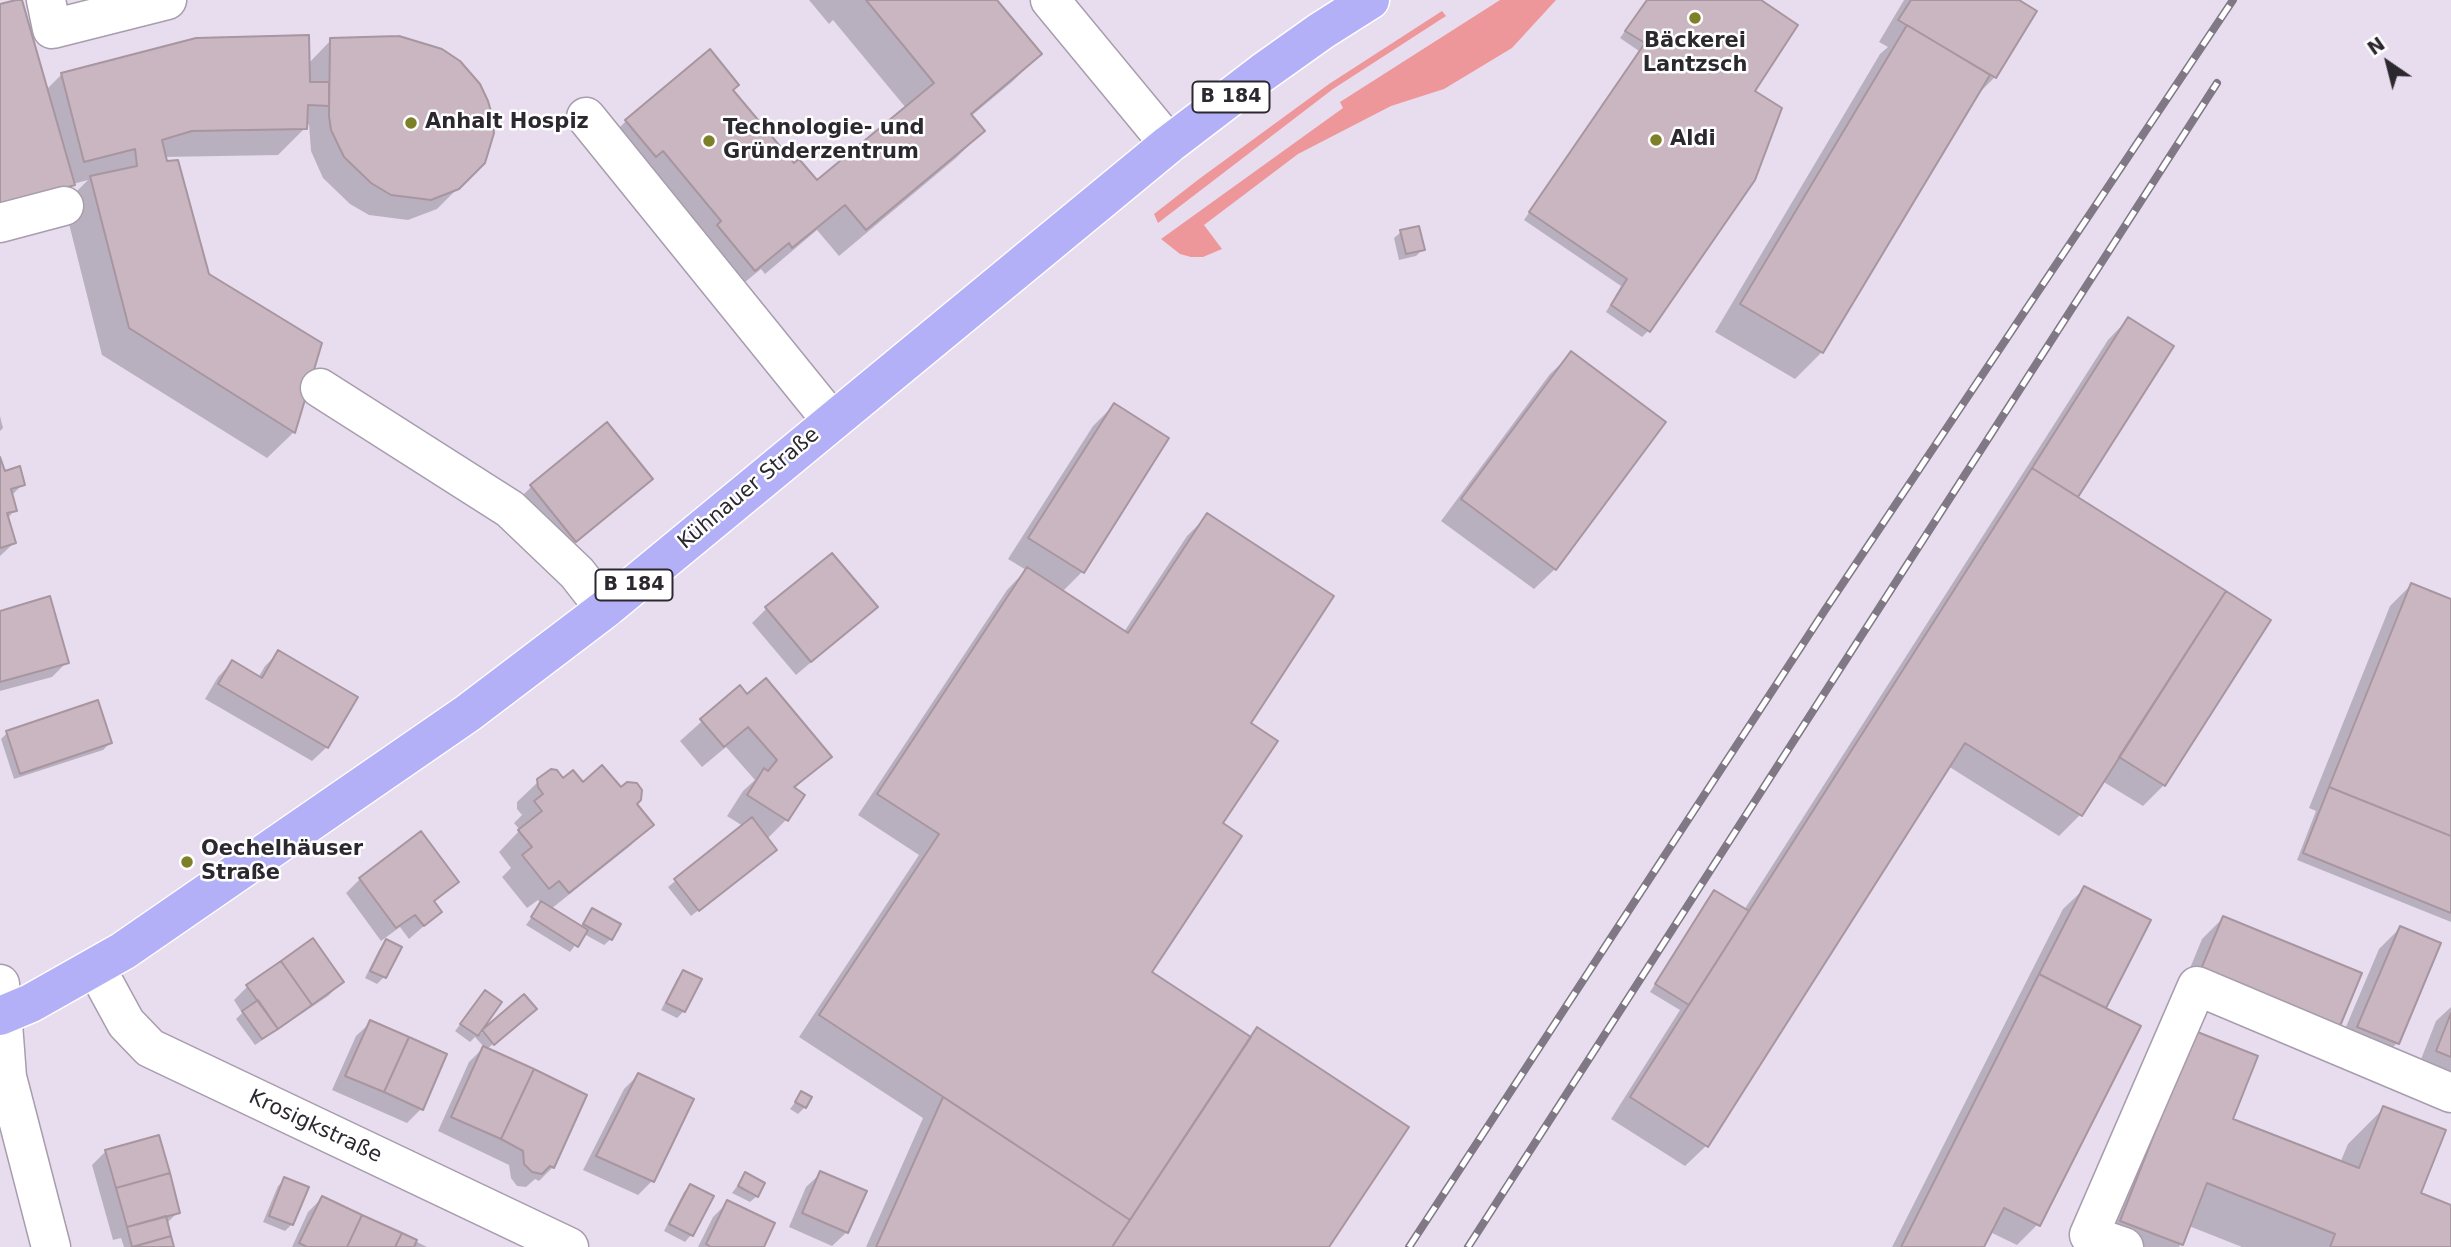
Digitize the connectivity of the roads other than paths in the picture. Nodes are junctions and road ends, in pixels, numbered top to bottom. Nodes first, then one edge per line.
1 (46, 0) edge
2 (167, 0) edge
3 (1050, 0) edge
4 (1370, 0) edge
5 (586, 117) dead end
6 (1169, 144) junction
7 (64, 206) dead end
8 (0, 223) edge
9 (320, 388) dead end
10 (831, 421) junction
11 (605, 609) junction
12 (96, 968) junction
13 (1, 1005) edge
14 (2451, 1093) edge
15 (51, 1247) edge
16 (569, 1247) edge
17 (2124, 1247) edge

1 - 2 street
3 - 6 street
4 - 6 main road, Kühnauer Straße / B 184
5 - 10 street
6 - 10 main road, Kühnauer Straße / B 184
7 - 8 street
9 - 11 street
10 - 11 main road, Kühnauer Straße / B 184
11 - 12 main road, Kühnauer Straße / B 184
12 - 13 main road, Kühnauer Straße / B 184
12 - 16 street, Krosigkstraße
13 - 15 street
14 - 17 street

